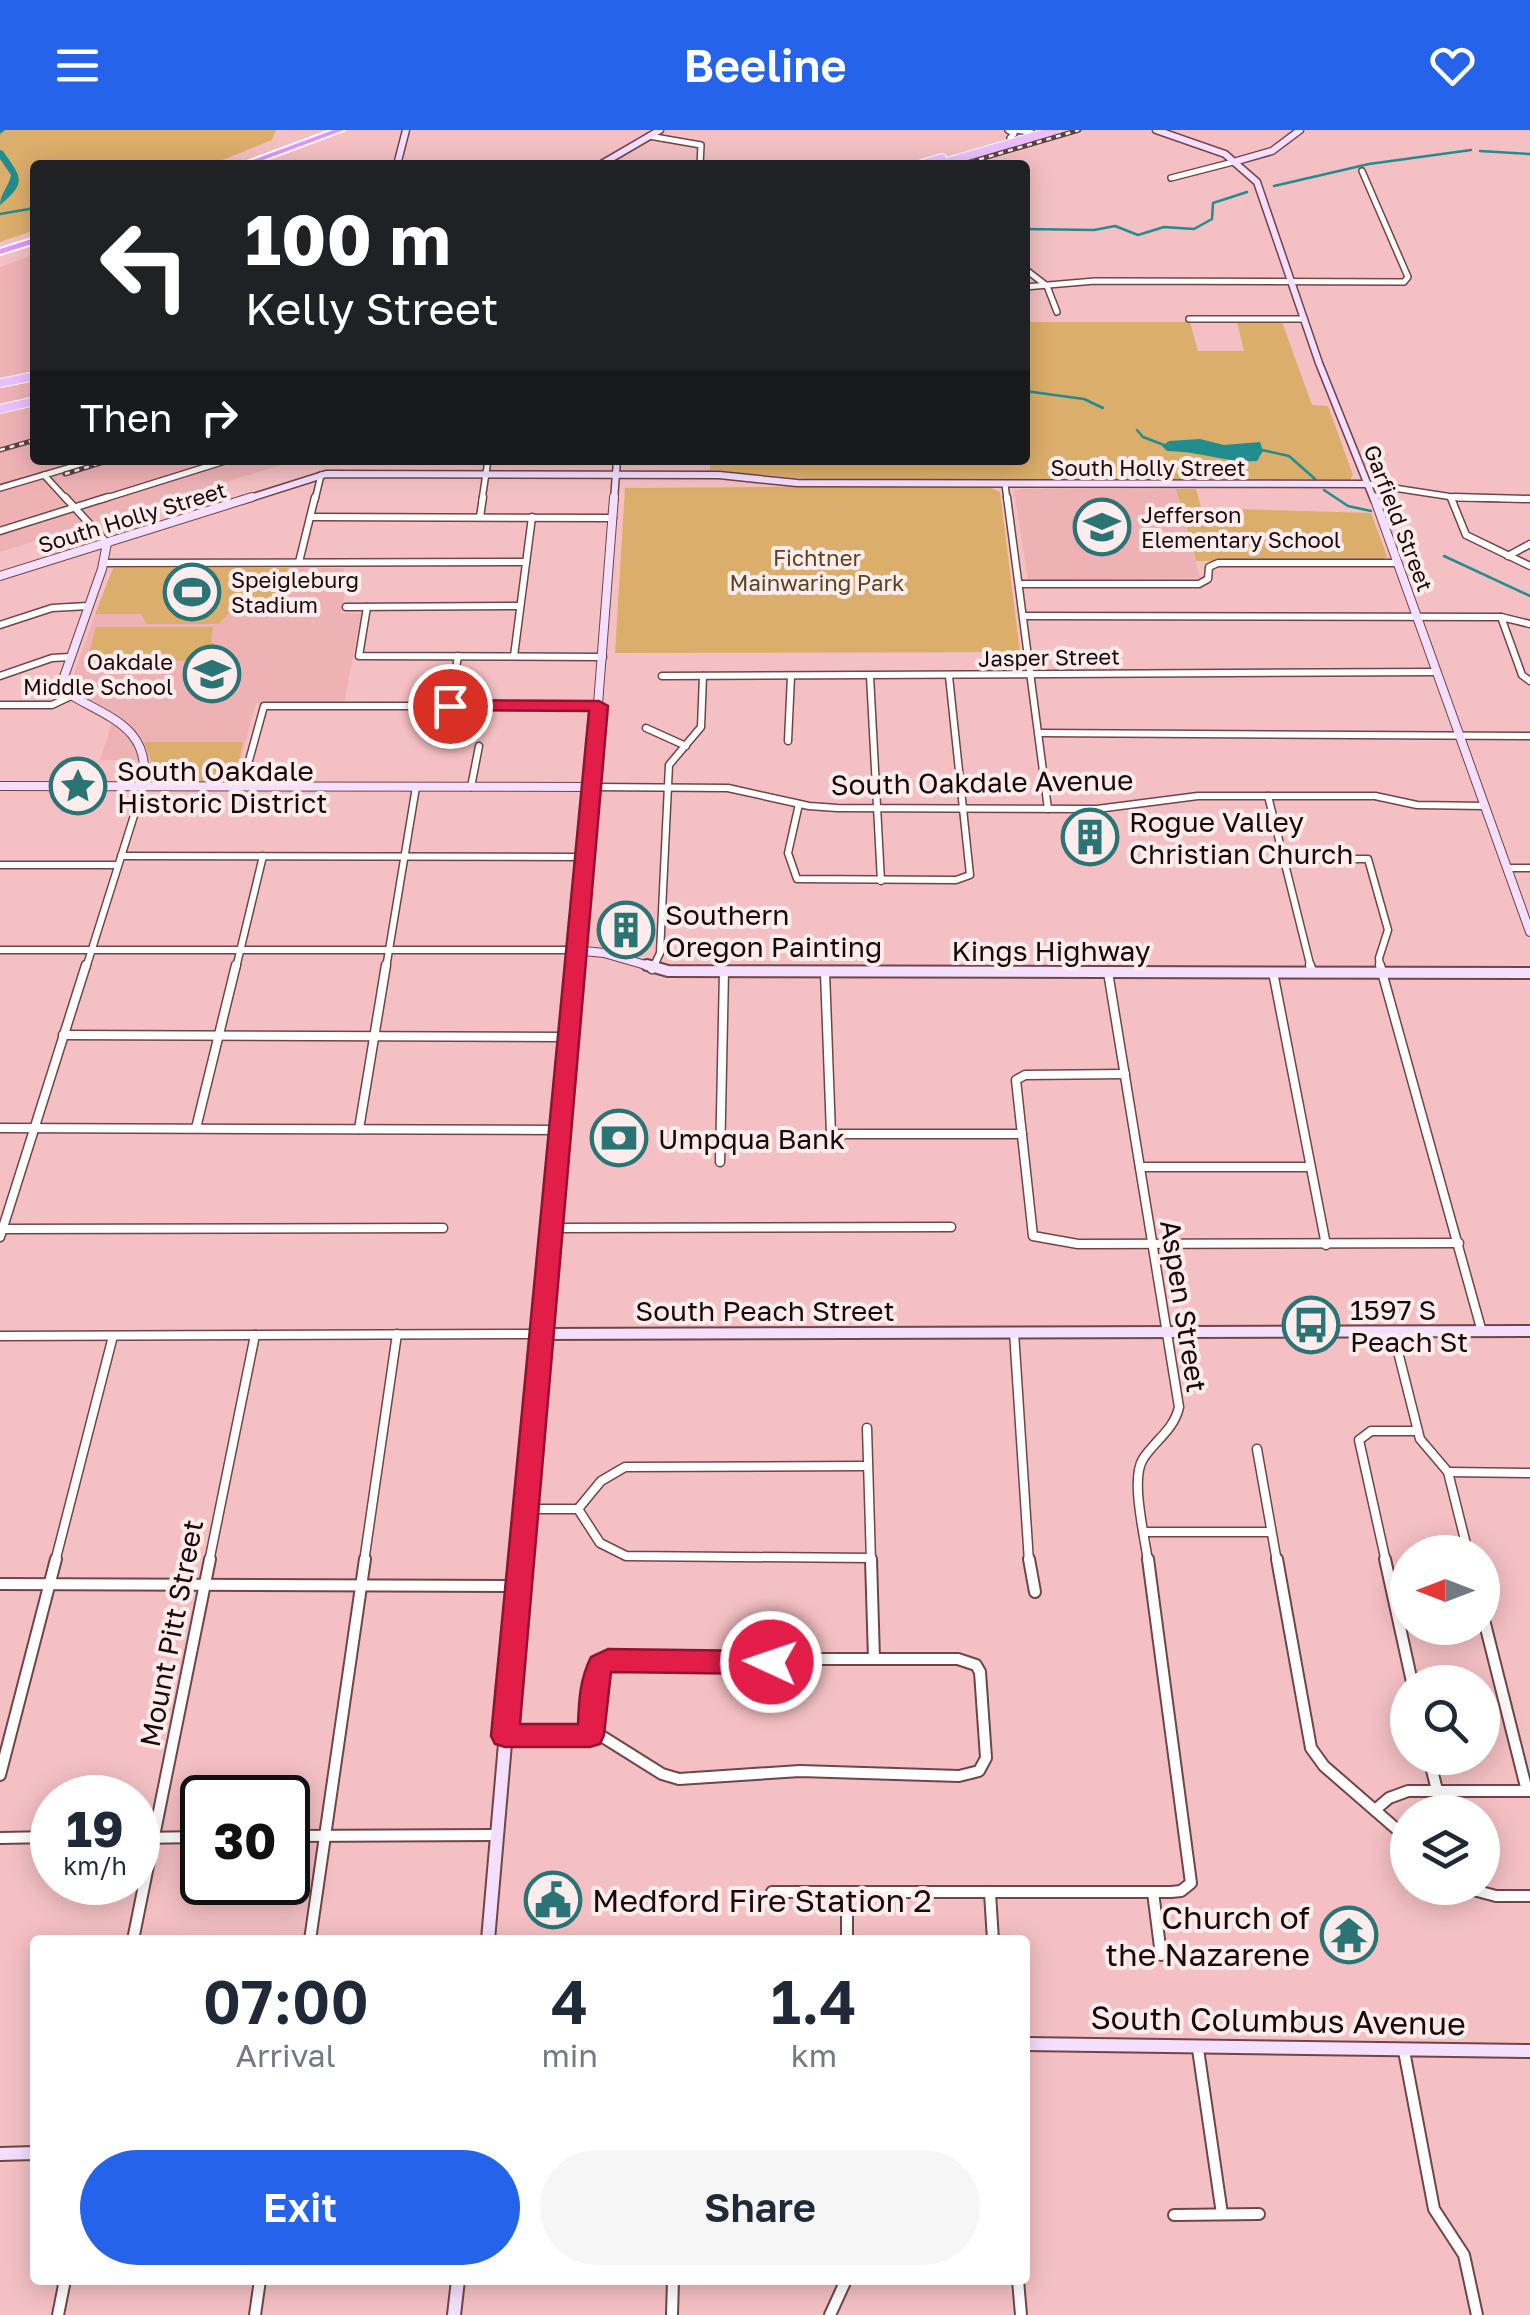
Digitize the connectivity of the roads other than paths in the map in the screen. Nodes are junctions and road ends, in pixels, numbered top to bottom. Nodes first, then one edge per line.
1 (340, 130) edge
2 (350, 130) edge
3 (406, 130) edge
4 (660, 130) edge
5 (1056, 130) edge
6 (1156, 130) edge
7 (1300, 130) edge
8 (1034, 131) edge
9 (1144, 131) edge
10 (1011, 133) edge
11 (650, 136) junction
12 (1201, 144) junction
13 (257, 160) edge
14 (267, 160) edge
15 (399, 160) edge
16 (600, 160) edge
17 (609, 160) edge
18 (700, 160) edge
19 (933, 160) edge
20 (954, 160) edge
21 (1237, 162) junction
22 (1362, 171) dead end
23 (1171, 178) dead end
24 (30, 244) edge
25 (0, 254) edge
26 (1030, 273) edge
27 (1292, 281) junction
28 (1045, 284) junction
29 (1030, 286) edge
30 (1057, 312) dead end
31 (1189, 319) dead end
32 (1304, 319) junction
33 (30, 377) edge
34 (0, 383) edge
35 (30, 402) edge
36 (0, 409) edge
37 (78, 465) edge
38 (212, 465) edge
39 (324, 465) edge
40 (487, 465) edge
41 (617, 465) edge
42 (486, 474) junction
43 (616, 474) junction
44 (44, 475) junction
45 (321, 475) junction
46 (1005, 484) junction
47 (1368, 484) junction
48 (0, 488) edge
49 (1451, 498) junction
50 (1530, 498) edge
51 (75, 507) junction
52 (312, 517) junction
53 (480, 517) junction
54 (532, 517) junction
55 (613, 518) junction
56 (0, 531) edge
57 (108, 543) junction
58 (1530, 544) edge
59 (76, 552) junction
60 (1508, 556) junction
61 (104, 561) junction
62 (299, 562) junction
63 (526, 562) junction
64 (1397, 563) junction
65 (1530, 566) edge
66 (0, 576) edge
67 (1020, 584) junction
68 (88, 606) junction
69 (520, 606) junction
70 (346, 607) dead end
71 (367, 607) junction
72 (1024, 616) junction
73 (1417, 616) junction
74 (1501, 617) junction
75 (1530, 624) edge
76 (0, 625) edge
77 (458, 656) junction
78 (514, 656) junction
79 (604, 656) junction
80 (70, 658) junction
81 (1437, 672) junction
82 (1032, 674) junction
83 (0, 676) edge
84 (662, 676) dead end
85 (703, 676) junction
86 (791, 676) junction
87 (870, 676) junction
88 (949, 676) junction
89 (1530, 681) edge
90 (71, 696) junction
91 (0, 705) edge
92 (450, 706) junction
93 (599, 706) junction
94 (646, 728) dead end
95 (1040, 733) junction
96 (1458, 733) junction
97 (1530, 736) edge
98 (788, 740) dead end
99 (479, 746) dead end
100 (686, 746) junction
101 (0, 786) edge
102 (143, 786) junction
103 (242, 786) junction
104 (416, 786) junction
105 (471, 786) junction
106 (592, 787) junction
107 (668, 787) junction
108 (1268, 796) junction
109 (800, 804) junction
110 (1484, 806) junction
111 (877, 808) junction
112 (962, 809) junction
113 (1048, 809) junction
114 (121, 856) junction
115 (264, 856) junction
116 (407, 856) junction
117 (584, 857) junction
118 (1284, 859) junction
119 (0, 865) edge
120 (117, 865) junction
121 (1508, 868) junction
122 (1530, 868) edge
123 (880, 881) junction
124 (1530, 932) edge
125 (0, 950) edge
126 (90, 950) junction
127 (240, 950) junction
128 (390, 950) junction
129 (574, 950) junction
130 (652, 969) junction
131 (724, 972) junction
132 (825, 972) junction
133 (1108, 972) junction
134 (1273, 972) junction
135 (1312, 972) junction
136 (1381, 972) junction
137 (1530, 973) edge
138 (63, 1036) junction
139 (219, 1036) junction
140 (375, 1036) junction
141 (566, 1036) junction
142 (1125, 1074) junction
143 (0, 1128) edge
144 (34, 1128) junction
145 (196, 1128) junction
146 (358, 1128) junction
147 (558, 1130) junction
148 (1022, 1134) junction
149 (720, 1162) dead end
150 (1140, 1167) junction
151 (1309, 1167) junction
152 (952, 1227) dead end
153 (443, 1228) dead end
154 (550, 1228) junction
155 (1, 1233) edge
156 (1458, 1243) junction
157 (1150, 1245) junction
158 (1326, 1245) junction
159 (1014, 1332) junction
160 (1166, 1332) junction
161 (1392, 1332) junction
162 (1482, 1332) junction
163 (1530, 1332) edge
164 (397, 1334) junction
165 (540, 1334) junction
166 (255, 1335) junction
167 (0, 1336) edge
168 (113, 1336) junction
169 (866, 1428) dead end
170 (1418, 1431) junction
171 (1256, 1450) dead end
172 (867, 1466) junction
173 (1448, 1472) junction
174 (1528, 1473) edge
175 (1530, 1484) edge
176 (526, 1509) junction
177 (578, 1509) junction
178 (1144, 1532) junction
179 (1270, 1532) junction
180 (1464, 1535) edge
181 (871, 1558) junction
182 (0, 1584) edge
183 (50, 1584) junction
184 (204, 1584) junction
185 (362, 1584) junction
186 (518, 1586) junction
187 (1034, 1592) dead end
188 (1490, 1645) edge
189 (874, 1659) junction
190 (1408, 1665) edge
191 (590, 1735) junction
192 (505, 1736) junction
193 (1433, 1775) edge
194 (0, 1776) edge
195 (1437, 1790) junction
196 (1528, 1791) edge
197 (160, 1808) edge
198 (1375, 1810) junction
199 (1390, 1823) edge
200 (497, 1835) junction
201 (310, 1836) edge
202 (326, 1836) junction
203 (0, 1838) edge
204 (30, 1838) edge
205 (772, 1892) dead end
206 (1153, 1892) junction
207 (847, 1893) junction
208 (990, 1893) junction
209 (1500, 1896) edge
210 (1530, 1896) edge
211 (140, 1905) edge
212 (134, 1935) edge
213 (311, 1935) edge
214 (488, 1935) edge
215 (847, 1935) edge
216 (993, 1935) edge
217 (1161, 1955) dead end
218 (1030, 2044) edge
219 (1198, 2049) junction
220 (1404, 2051) junction
221 (1530, 2051) edge
222 (30, 2153) edge
223 (0, 2154) edge
224 (1222, 2214) junction
225 (1259, 2214) dead end
226 (1174, 2215) dead end
227 (64, 2285) edge
228 (259, 2285) edge
229 (457, 2285) edge
230 (674, 2285) edge
231 (844, 2285) edge
232 (1018, 2285) edge
233 (58, 2315) edge
234 (256, 2315) edge
235 (454, 2315) edge
236 (672, 2315) edge
237 (830, 2315) edge
238 (1021, 2315) edge
239 (1477, 2315) edge

1 - 13 highway
2 - 14 highway
3 - 15 main road
4 - 11 main road
5 - 20 main road
6 - 12 main road, Garfield Street
7 - 21 main road
8 - 10 main road
9 - 12 main road, Garfield Street
10 - 19 main road
11 - 16 main road
11 - 17 main road
11 - 18 street
12 - 21 main road, Garfield Street
21 - 23 street
21 - 27 main road, Garfield Street
22 - 27 street
24 - 25 highway
26 - 28 street
27 - 28 street
27 - 32 main road, Garfield Street
28 - 29 street
28 - 30 street
31 - 32 street
32 - 47 main road, Garfield Street
33 - 34 main road
35 - 36 main road
37 - 44 street
38 - 51 street
39 - 45 main road
40 - 42 street
41 - 43 main road
42 - 43 main road, South Holly Street
42 - 45 main road, South Holly Street
42 - 53 street
43 - 46 main road, South Holly Street
43 - 55 main road
44 - 48 street
44 - 51 street
45 - 52 street
45 - 57 main road, South Holly Street
46 - 47 main road, South Holly Street
46 - 67 street
47 - 49 street, South Holly Street
47 - 64 main road, Garfield Street
49 - 50 street, South Holly Street
49 - 60 street
51 - 56 street
51 - 57 street
52 - 53 street
52 - 62 street
53 - 54 street
54 - 55 street
54 - 63 street
55 - 79 main road
57 - 59 main road, South Holly Street
57 - 61 main road
58 - 60 street
59 - 61 main road
59 - 66 main road, South Holly Street
60 - 65 street
61 - 62 street
61 - 68 main road
62 - 63 street
63 - 69 street
64 - 67 street
64 - 73 main road, Garfield Street
67 - 72 street
68 - 76 street
68 - 80 main road
69 - 71 street
69 - 78 street
70 - 71 street
71 - 77 street
72 - 73 street
72 - 82 street
73 - 74 street
73 - 81 main road, Garfield Street
74 - 75 street
74 - 89 street
77 - 78 street
77 - 92 street
78 - 79 street
79 - 93 main road
80 - 83 street
80 - 90 main road
81 - 82 street, Jasper Street
81 - 96 main road, Garfield Street
82 - 88 street, Jasper Street
82 - 95 street
84 - 85 street, Jasper Street
85 - 86 street, Jasper Street
85 - 100 street
86 - 87 street, Jasper Street
86 - 98 street
87 - 88 street, Jasper Street
87 - 111 street
88 - 112 street
90 - 91 street
90 - 102 main road
92 - 93 street
92 - 103 street
93 - 106 main road
94 - 100 street
95 - 96 street
95 - 113 street
96 - 97 street
96 - 110 main road, Garfield Street
99 - 105 street
100 - 107 street
101 - 102 main road, South Oakdale Avenue
102 - 103 main road, South Oakdale Avenue
102 - 114 street
103 - 104 main road, South Oakdale Avenue
104 - 105 main road, South Oakdale Avenue
104 - 116 street
105 - 106 main road, South Oakdale Avenue
106 - 107 street, South Oakdale Avenue
106 - 117 main road
107 - 109 street, South Oakdale Avenue
107 - 130 street
108 - 110 street, South Oakdale Avenue
108 - 113 street, South Oakdale Avenue
108 - 118 street
109 - 111 street, South Oakdale Avenue
109 - 123 street
110 - 121 main road, Garfield Street
111 - 112 street, South Oakdale Avenue
111 - 123 street
112 - 113 street, South Oakdale Avenue
112 - 123 street
114 - 115 street
114 - 120 street
115 - 116 street
115 - 127 street
116 - 117 street
116 - 128 street
117 - 129 main road
118 - 135 street
118 - 136 street
119 - 120 street
120 - 126 street
121 - 122 street
121 - 124 main road, Garfield Street
125 - 126 street
126 - 127 street
126 - 138 street
127 - 128 street
127 - 139 street
128 - 129 street
128 - 140 street
129 - 130 main road, Kings Highway
129 - 141 main road
130 - 131 main road, Kings Highway
131 - 132 main road, Kings Highway
131 - 149 street
132 - 133 main road, Kings Highway
132 - 148 street
133 - 134 main road, Kings Highway
133 - 142 street, Aspen Street
134 - 135 main road, Kings Highway
134 - 151 street
135 - 136 main road, Kings Highway
136 - 137 main road, Kings Highway
136 - 156 street
138 - 139 street
138 - 144 street
139 - 140 street
139 - 145 street
140 - 141 street
140 - 146 street
141 - 147 main road
142 - 148 street
142 - 150 street, Aspen Street
143 - 144 street
144 - 145 street
144 - 155 street
145 - 146 street
146 - 147 street
147 - 154 main road
148 - 157 street
150 - 151 street
150 - 157 street, Aspen Street
151 - 158 street
152 - 154 street
153 - 155 street
154 - 165 main road
156 - 158 street
156 - 162 street
157 - 158 street
157 - 160 street, Aspen Street
159 - 160 main road, South Peach Street
159 - 165 main road, South Peach Street
159 - 187 street
160 - 161 main road, South Peach Street
160 - 178 street, Aspen Street
161 - 162 main road, South Peach Street
161 - 170 street
162 - 163 main road, South Peach Street
164 - 165 street, South Peach Street
164 - 166 street, South Peach Street
164 - 185 street
165 - 176 main road
166 - 168 street, South Peach Street
166 - 184 street, Mount Pitt Street
167 - 168 street, South Peach Street
168 - 183 street
169 - 172 street
170 - 173 street
170 - 190 street
171 - 179 street
172 - 177 street
172 - 181 street
173 - 174 street
173 - 180 street
174 - 175 street
176 - 177 street
176 - 186 main road
177 - 181 street
178 - 179 street
178 - 206 street, Aspen Street
179 - 198 street
181 - 189 street
182 - 183 street
183 - 184 street
183 - 194 street
184 - 185 street
184 - 197 street, Mount Pitt Street
185 - 186 street
185 - 202 street
186 - 192 main road
188 - 196 street
189 - 191 street
189 - 191 street
191 - 192 street
192 - 200 main road
193 - 195 street
195 - 196 street
195 - 198 street
198 - 199 street
200 - 202 street
200 - 214 main road
201 - 202 street
202 - 213 street
203 - 204 street
205 - 207 street
206 - 208 street
206 - 217 street
207 - 208 street
207 - 215 street
208 - 216 street
209 - 210 street
211 - 212 street, Mount Pitt Street
218 - 219 main road, South Columbus Avenue
219 - 220 main road, South Columbus Avenue
219 - 224 street
220 - 221 main road, South Columbus Avenue
220 - 239 street
222 - 223 main road
224 - 225 street
224 - 226 street
227 - 233 street
228 - 234 street
229 - 235 main road
230 - 236 street
231 - 237 street
232 - 238 street

